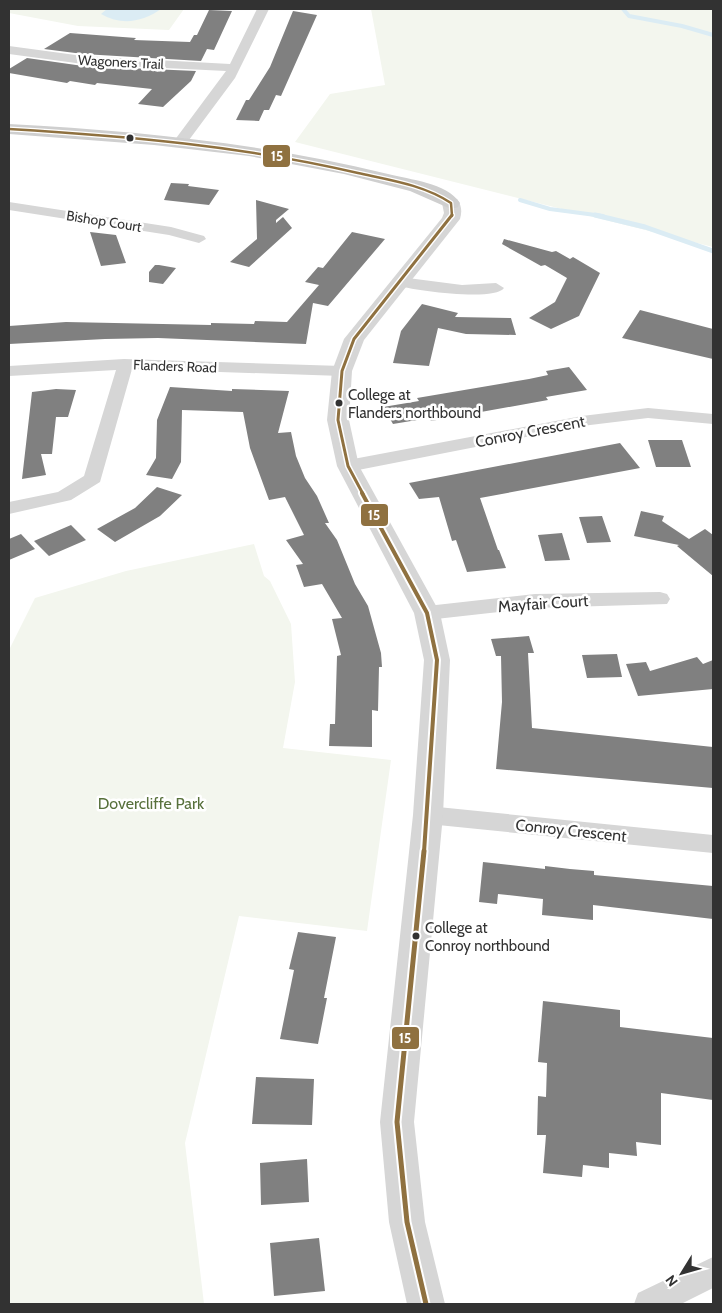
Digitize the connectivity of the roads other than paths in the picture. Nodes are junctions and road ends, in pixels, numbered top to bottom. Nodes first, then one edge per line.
1 (263, 9) edge
2 (9, 50) edge
3 (234, 68) junction
4 (9, 129) edge
5 (181, 141) junction
6 (451, 203) joint
7 (9, 206) edge
8 (199, 239) dead end
9 (400, 282) junction
10 (496, 288) dead end
11 (124, 364) junction
12 (342, 370) junction
13 (9, 371) edge
14 (713, 418) edge
15 (348, 466) junction
16 (9, 508) edge
17 (660, 599) dead end
18 (427, 613) junction
19 (428, 815) junction
20 (713, 844) edge
21 (713, 1272) edge
22 (426, 1304) edge
23 (649, 1304) edge

1 - 3 street
2 - 3 street, Wagoners Trail
3 - 5 street
4 - 5 main road
5 - 6 main road
6 - 9 street
7 - 8 street, Bishop Court
9 - 10 street
9 - 12 street
11 - 12 street, Flanders Road
11 - 13 street, Flanders Road
11 - 16 street
12 - 15 street
14 - 15 street, Conroy Crescent
15 - 18 street
17 - 18 street, Mayfair Court
18 - 19 street
19 - 20 street, Conroy Crescent
19 - 22 street
21 - 23 street

